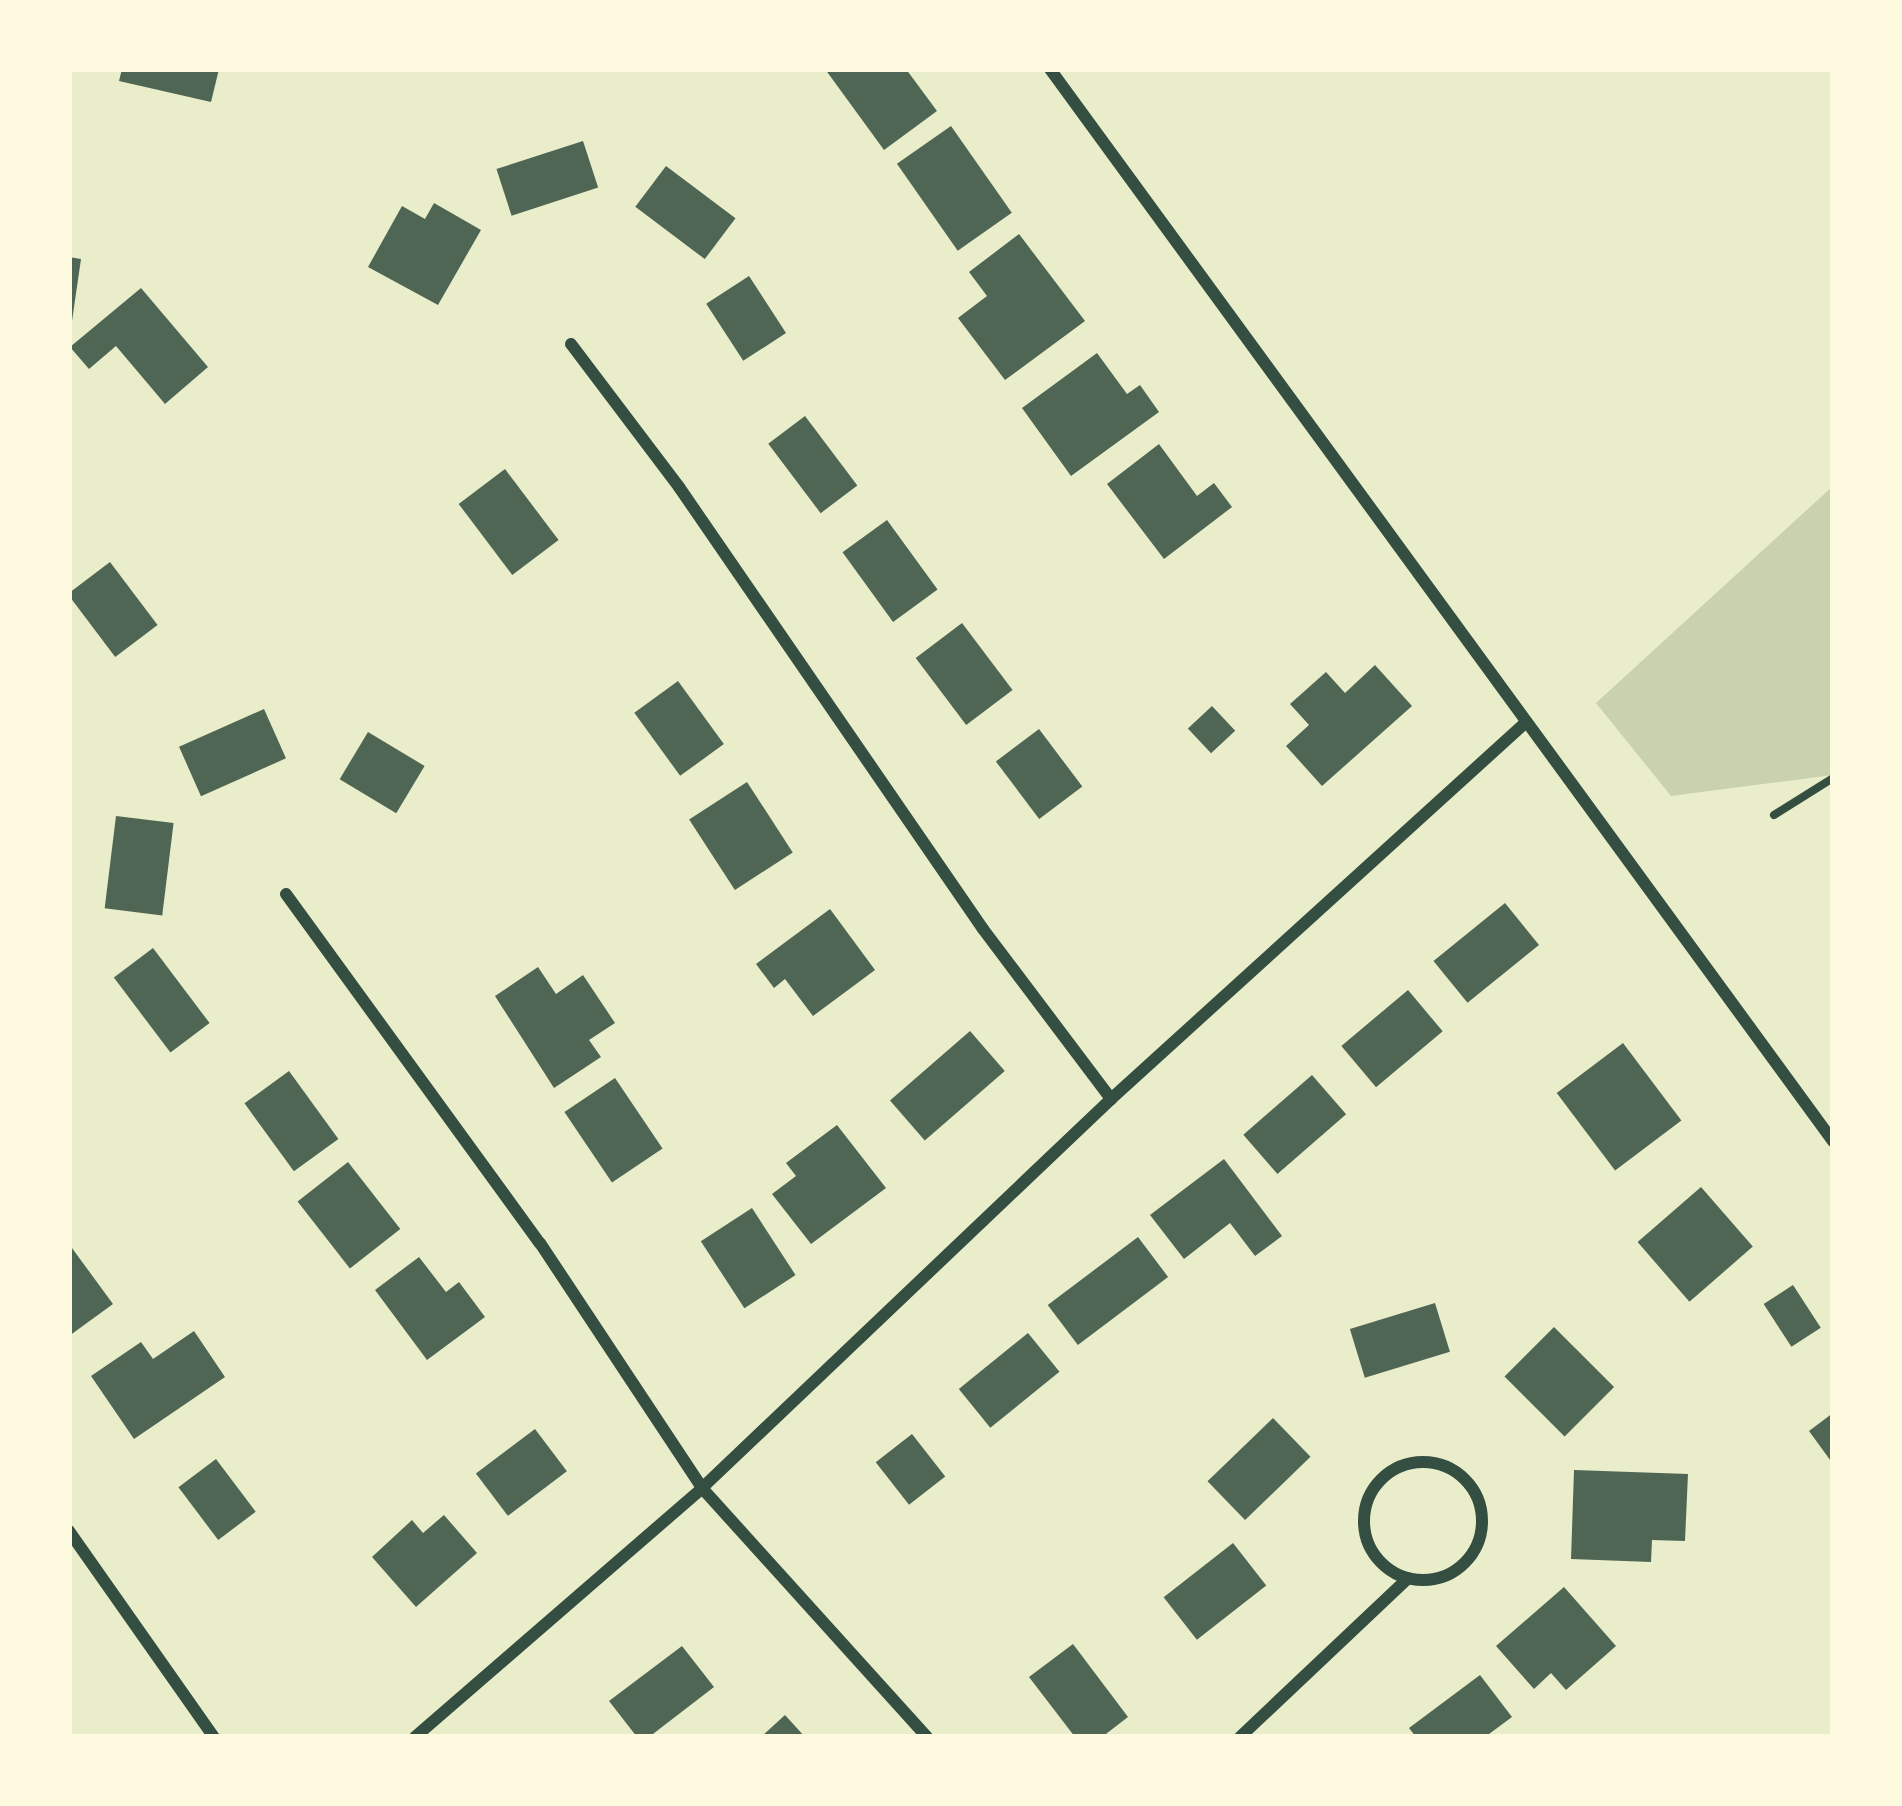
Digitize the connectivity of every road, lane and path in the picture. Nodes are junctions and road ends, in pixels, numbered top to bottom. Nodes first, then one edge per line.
1 (1050, 69) edge
2 (571, 344) dead end
3 (1524, 724) junction
4 (1833, 778) edge
5 (1774, 815) dead end
6 (286, 894) dead end
7 (1111, 1099) junction
8 (1833, 1142) edge
9 (701, 1488) junction
10 (69, 1531) edge
11 (1408, 1578) junction
12 (214, 1737) edge
13 (415, 1737) edge
14 (927, 1737) edge
15 (1240, 1737) edge

1 - 3 street
2 - 7 street
3 - 7 street
3 - 8 street
4 - 5 path
6 - 9 street
7 - 9 street
9 - 13 street
9 - 14 street
10 - 12 street
11 - 11 street
11 - 15 street

